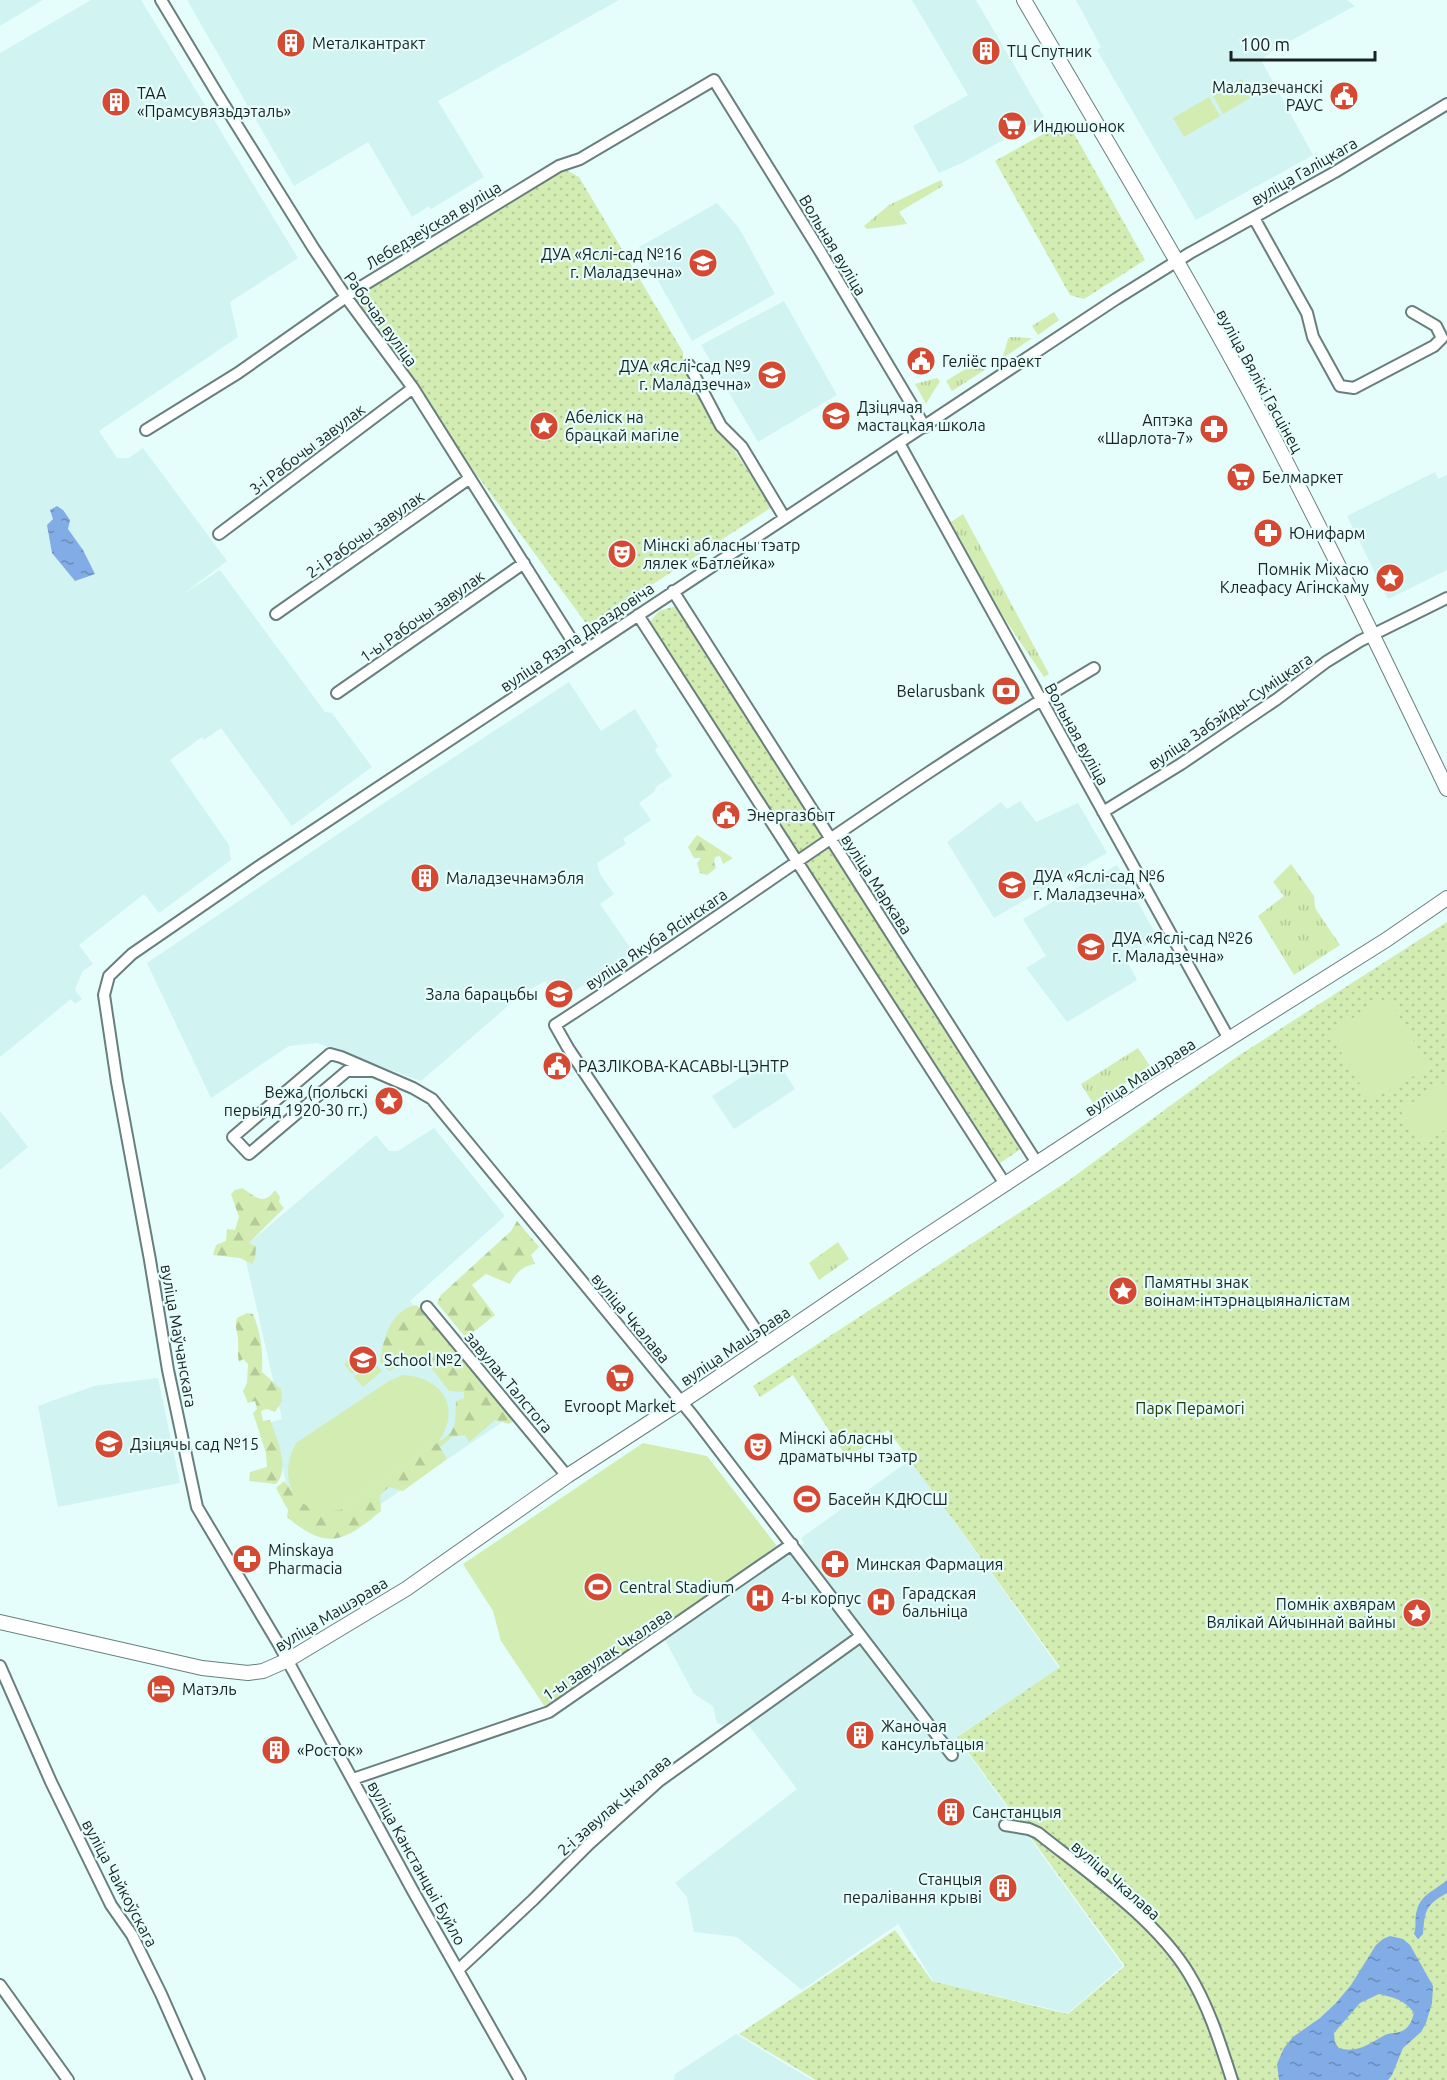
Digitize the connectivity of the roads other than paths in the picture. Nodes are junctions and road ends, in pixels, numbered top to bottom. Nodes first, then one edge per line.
1 (161, 0) edge
2 (1024, 0) edge
3 (714, 80) joint
4 (1447, 104) edge
5 (1254, 218) junction
6 (1175, 262) junction
7 (346, 297) junction
8 (1412, 312) dead end
9 (689, 365) dead end
10 (413, 388) junction
11 (925, 427) junction
12 (146, 430) dead end
13 (899, 443) junction
14 (470, 478) junction
15 (784, 518) junction
16 (219, 534) dead end
17 (524, 563) junction
18 (673, 591) junction
19 (1447, 598) edge
20 (276, 614) dead end
21 (638, 615) junction
22 (1373, 635) junction
23 (580, 653) junction
24 (1094, 669) dead end
25 (337, 693) dead end
26 (1041, 700) junction
27 (1447, 789) edge
28 (1103, 812) junction
29 (830, 839) junction
30 (798, 862) junction
31 (1447, 898) edge
32 (104, 995) joint
33 (1229, 1039) junction
34 (373, 1071) junction
35 (1036, 1163) junction
36 (1005, 1184) junction
37 (428, 1307) dead end
38 (766, 1345) junction
39 (681, 1402) junction
40 (567, 1476) junction
41 (795, 1547) junction
42 (0, 1622) edge
43 (861, 1636) junction
44 (288, 1660) junction
45 (0, 1666) edge
46 (952, 1755) dead end
47 (353, 1779) junction
48 (1005, 1825) dead end
49 (458, 1970) junction
50 (0, 1985) edge
51 (68, 2080) edge
52 (199, 2080) edge
53 (520, 2080) edge
54 (1232, 2080) edge

1 - 7 street, Рабочая вуліца
2 - 6 main road, вуліца Вялікі Гасцінец
3 - 7 street, Лебедзеўская вуліца
3 - 11 street, Вольная вуліца
4 - 5 street, вуліца Галіцкага
5 - 6 street, вуліца Галіцкага
5 - 8 street
6 - 11 street, вуліца Язэпа Драздовіча
6 - 22 main road, вуліца Вялікі Гасцінец
7 - 10 street, Рабочая вуліца
7 - 12 street, Лебедзеўская вуліца
9 - 15 street
10 - 14 street, Рабочая вуліца
10 - 16 street, 3-і Рабочы завулак
11 - 13 street, вуліца Язэпа Драздовіча
13 - 15 street, вуліца Язэпа Драздовіча
13 - 26 street, Вольная вуліца
14 - 17 street, Рабочая вуліца
14 - 20 street, 2-і Рабочы завулак
15 - 18 street, вуліца Язэпа Драздовіча
17 - 23 street, Рабочая вуліца
17 - 25 street, 1-ы Рабочы завулак
18 - 21 street, вуліца Язэпа Драздовіча
18 - 29 street, вуліца Маркава
19 - 22 street, вуліца Забэйды-Суміцкага
21 - 23 street, вуліца Язэпа Драздовіча
21 - 30 street
22 - 27 main road, вуліца Вялікі Гасцінец
22 - 28 street, вуліца Забэйды-Суміцкага
23 - 32 street, вуліца Язэпа Драздовіча
24 - 26 street, вуліца Якуба Ясінскага
26 - 28 street, Вольная вуліца
26 - 29 street, вуліца Якуба Ясінскага
28 - 33 street, Вольная вуліца
29 - 30 street, вуліца Якуба Ясінскага
29 - 35 street, вуліца Маркава
30 - 36 street
30 - 38 street, вуліца Якуба Ясінскага
31 - 33 main road, вуліца Машэрава
32 - 44 street, вуліца Маўчанскага
33 - 35 main road, вуліца Машэрава
34 - 34 street, вуліца Чкалава
34 - 39 street, вуліца Чкалава
35 - 36 main road, вуліца Машэрава
36 - 38 main road, вуліца Машэрава
37 - 40 street, завулак Талстога
38 - 39 main road, вуліца Машэрава
39 - 40 main road, вуліца Машэрава
39 - 41 street, вуліца Чкалава
40 - 44 main road, вуліца Машэрава
41 - 43 street, вуліца Чкалава
41 - 47 street, 1-ы завулак Чкалава
42 - 44 main road, вуліца Машэрава
43 - 46 street, вуліца Чкалава
43 - 49 street, 2-і завулак Чкалава
44 - 47 street, вуліца Канстанцыі Буйло
45 - 52 street, вуліца Чайкоўскага
47 - 49 street, вуліца Канстанцыі Буйло
48 - 54 street, вуліца Чкалава
49 - 53 street, вуліца Канстанцыі Буйло
50 - 51 street

